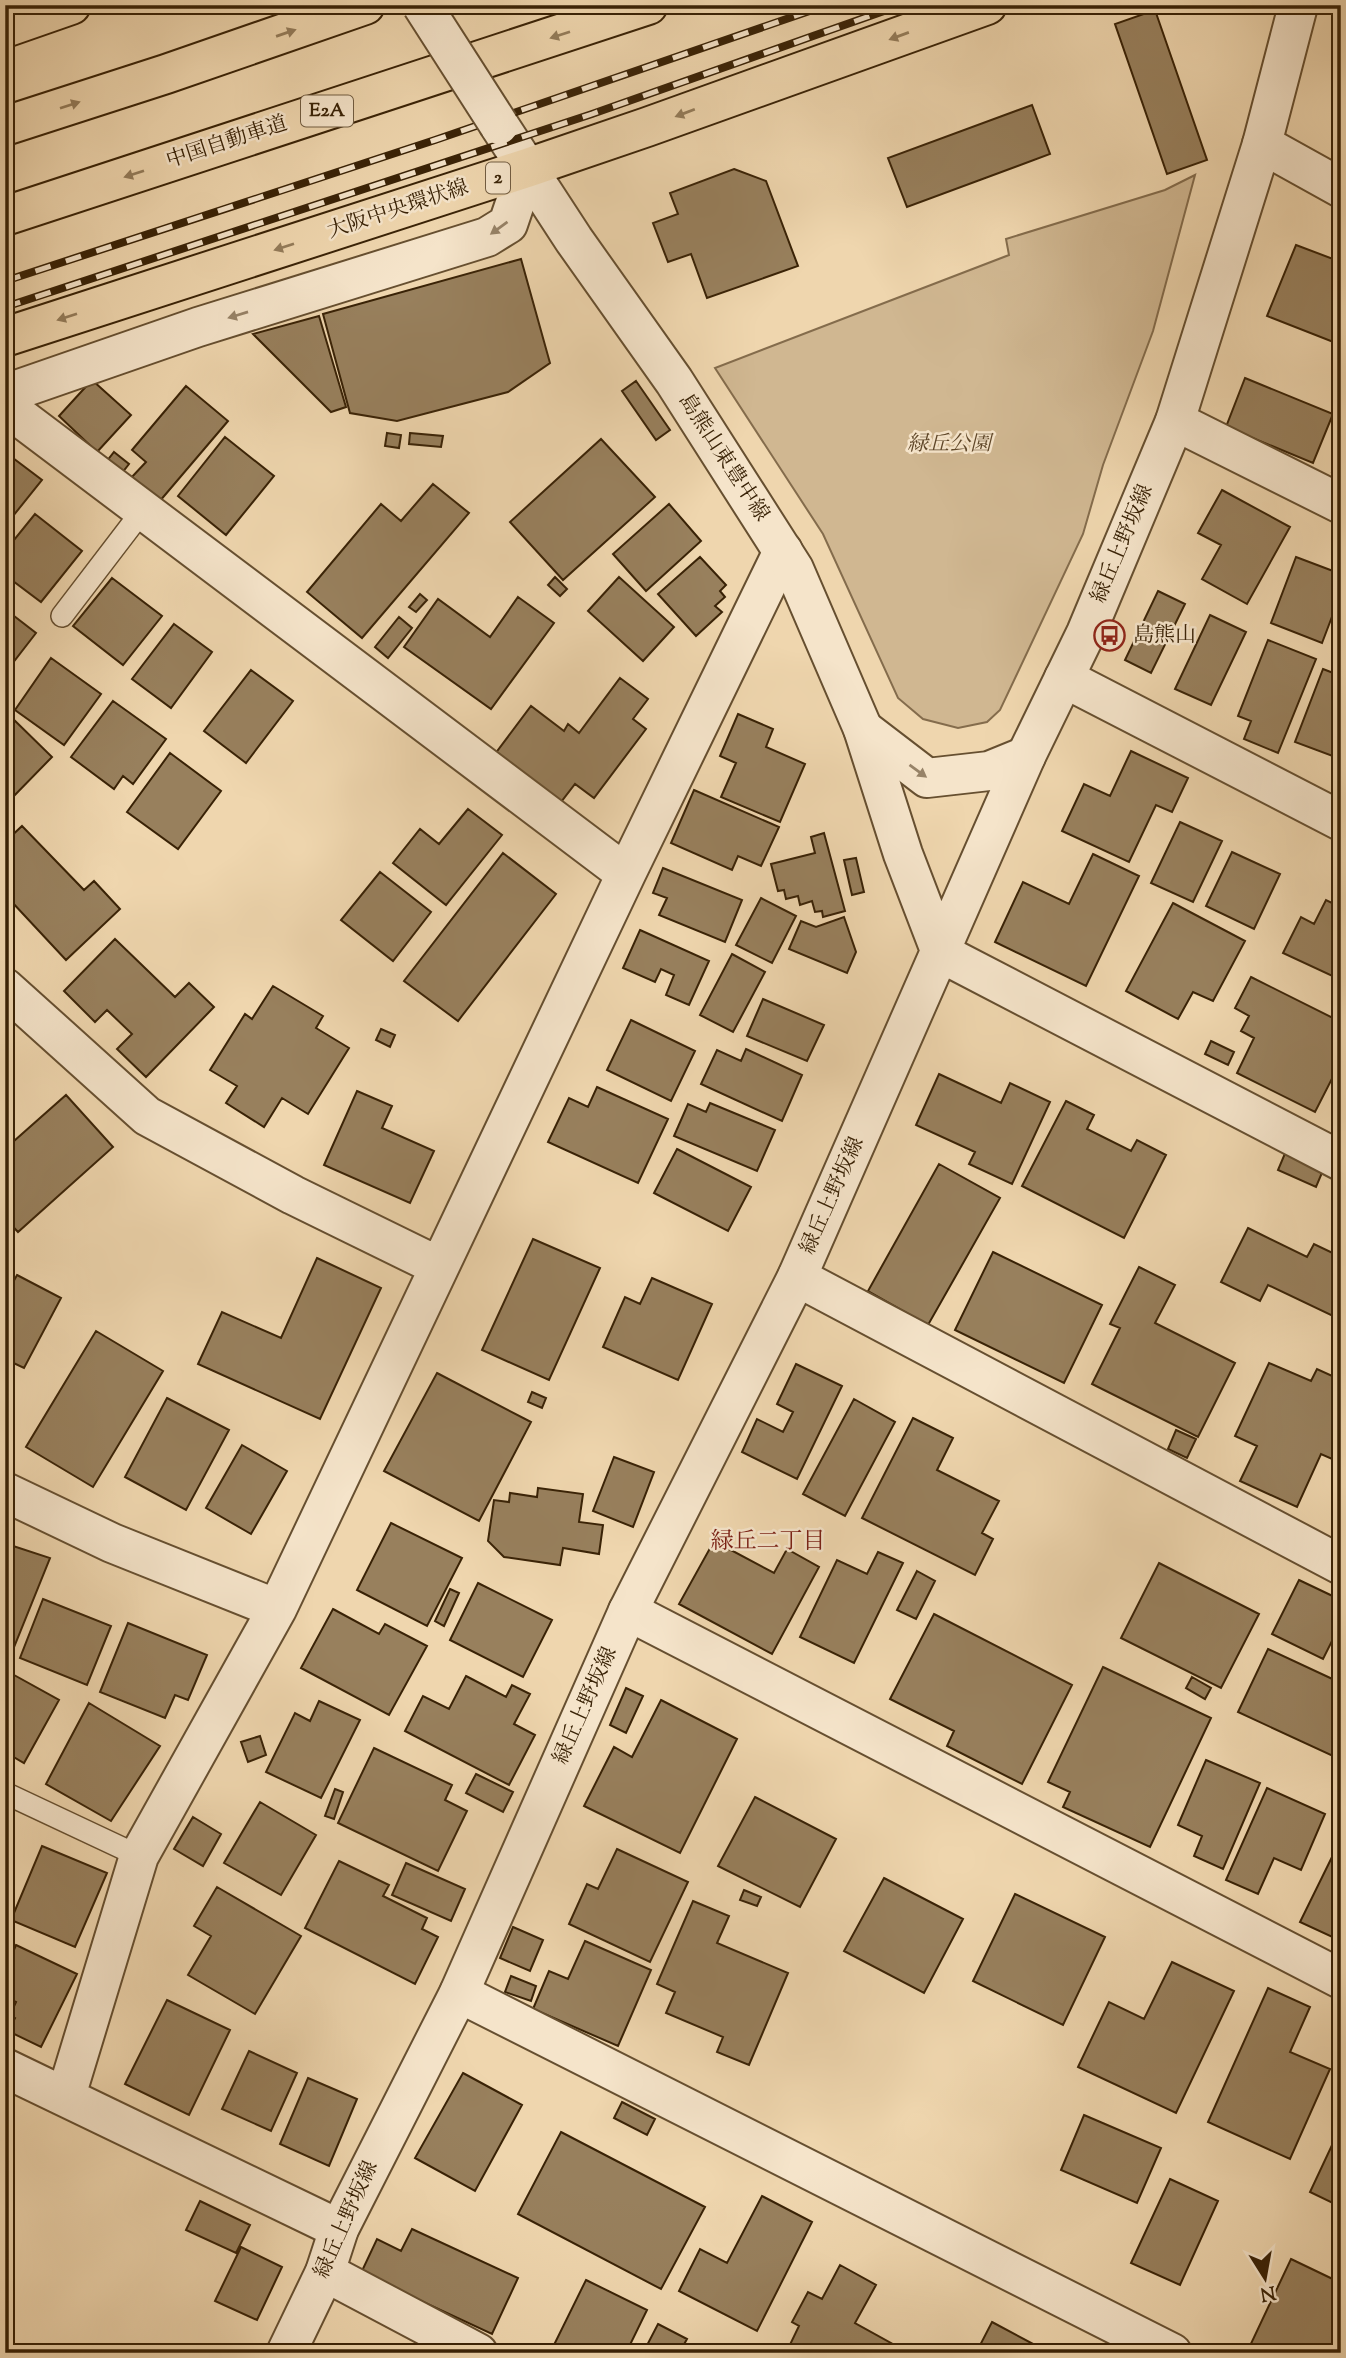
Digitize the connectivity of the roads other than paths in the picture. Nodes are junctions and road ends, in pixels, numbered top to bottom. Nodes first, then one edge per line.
1 (71, 5) edge
2 (365, 5) edge
3 (422, 5) edge
4 (648, 5) edge
5 (987, 5) edge
6 (1298, 6) edge
7 (5, 28) edge
8 (5, 126) edge
9 (1262, 144) junction
10 (527, 168) junction
11 (1341, 188) edge
12 (5, 216) edge
13 (5, 337) edge
14 (5, 394) edge
15 (5, 406) edge
16 (1175, 421) junction
17 (1341, 504) edge
18 (143, 510) junction
19 (783, 551) junction
20 (62, 616) dead end
21 (1064, 678) junction
22 (863, 729) junction
23 (1026, 756) junction
24 (1341, 821) edge
25 (626, 874) junction
26 (941, 953) junction
27 (13, 1009) edge
28 (1341, 1161) edge
29 (438, 1266) junction
30 (797, 1277) junction
31 (5, 1492) edge
32 (1341, 1566) edge
33 (277, 1609) junction
34 (628, 1611) junction
35 (5, 1793) edge
36 (139, 1856) junction
37 (1341, 1979) edge
38 (459, 1993) junction
39 (5, 2068) edge
40 (66, 2096) junction
41 (339, 2229) junction
42 (325, 2272) junction
43 (286, 2353) edge
44 (478, 2353) edge
45 (1172, 2353) edge

1 - 7 main road
8 -> 2 main road
3 - 10 street, 島熊山東豊中線, bridge
4 -> 12 main road, 中国自動車道 / E2A
5 -> 10 main road, 大阪中央環状線 / 2
6 - 9 street, 緑丘上野坂線
9 - 11 street
9 - 16 street, 緑丘上野坂線
10 -> 13 main road, 大阪中央環状線 / 2
10 -> 14 street
10 - 19 street, 島熊山東豊中線
15 - 18 street
16 - 17 street
16 - 21 street, 緑丘上野坂線
18 - 20 lane
18 - 25 street
19 - 22 street, 島熊山東豊中線
19 - 25 street
21 - 23 street, 緑丘上野坂線
21 - 24 street
22 -> 23 street
22 - 26 street, 島熊山東豊中線
23 - 26 street, 緑丘上野坂線
25 - 29 street
26 - 28 street
26 - 30 street, 緑丘上野坂線
27 - 29 street
29 - 33 street
30 - 32 street
30 - 34 street, 緑丘上野坂線
31 - 33 street
33 - 36 street
34 - 37 street
34 - 38 street, 緑丘上野坂線
35 - 36 lane
36 - 40 street
38 - 41 street, 緑丘上野坂線
38 - 45 street
39 - 40 street
40 - 41 street
41 - 42 street, 緑丘上野坂線
42 - 43 street, 緑丘上野坂線
42 - 44 street

